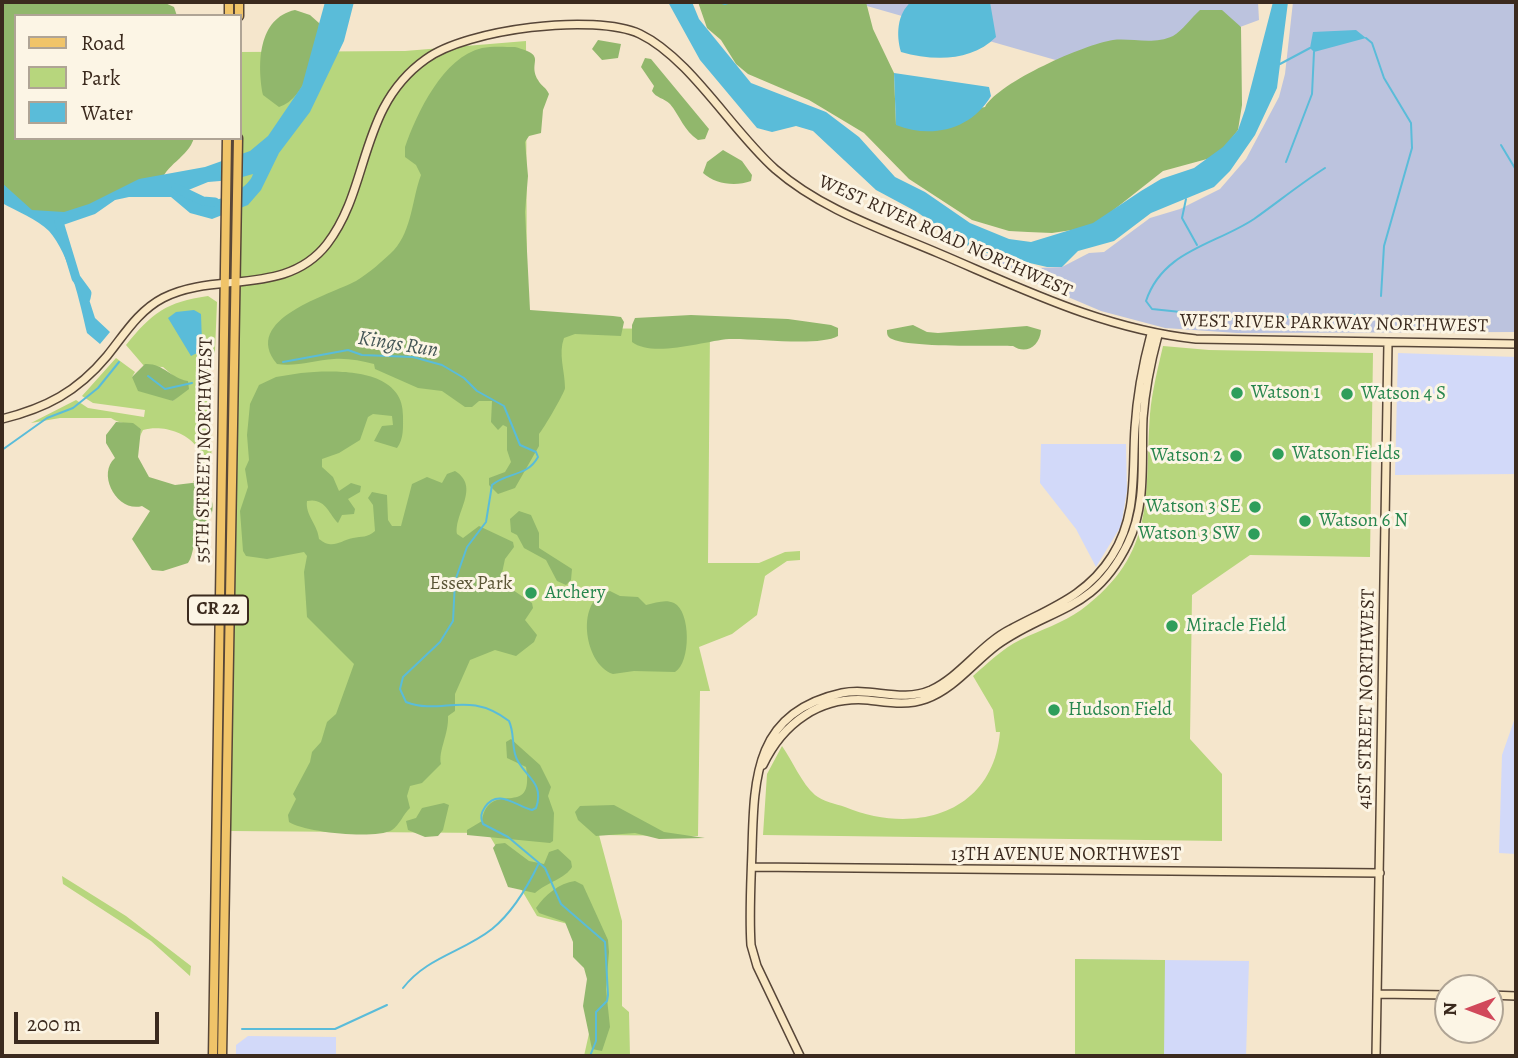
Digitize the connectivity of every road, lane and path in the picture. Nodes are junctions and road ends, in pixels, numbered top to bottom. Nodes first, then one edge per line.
1 (227, 140) edge
2 (238, 140) edge
3 (235, 284) junction
4 (224, 285) junction
5 (1154, 334) junction
6 (1388, 343) junction
7 (1516, 344) edge
8 (2, 419) edge
9 (752, 867) junction
10 (1380, 873) junction
11 (1377, 994) junction
12 (1434, 995) edge
13 (213, 1056) edge
14 (222, 1056) edge
15 (800, 1056) edge
16 (1376, 1056) edge

1 - 4 main road, 55TH STREET NORTHWEST / CR 22
2 - 3 main road, 55TH STREET NORTHWEST / CR 22
3 - 4 main road, WEST RIVER ROAD NORTHWEST
3 - 5 main road, WEST RIVER ROAD NORTHWEST
3 - 14 main road, 55TH STREET NORTHWEST / CR 22
4 - 8 main road, WEST RIVER ROAD NORTHWEST
4 - 13 main road, 55TH STREET NORTHWEST / CR 22
5 - 6 main road, WEST RIVER PARKWAY NORTHWEST
5 - 9 main road
6 - 7 main road, WEST RIVER PARKWAY NORTHWEST
6 - 10 main road, 41ST STREET NORTHWEST
9 - 10 main road, 13TH AVENUE NORTHWEST
9 - 15 main road
10 - 11 main road, 41ST STREET NORTHWEST
11 - 12 main road
11 - 16 main road, 41ST STREET NORTHWEST

